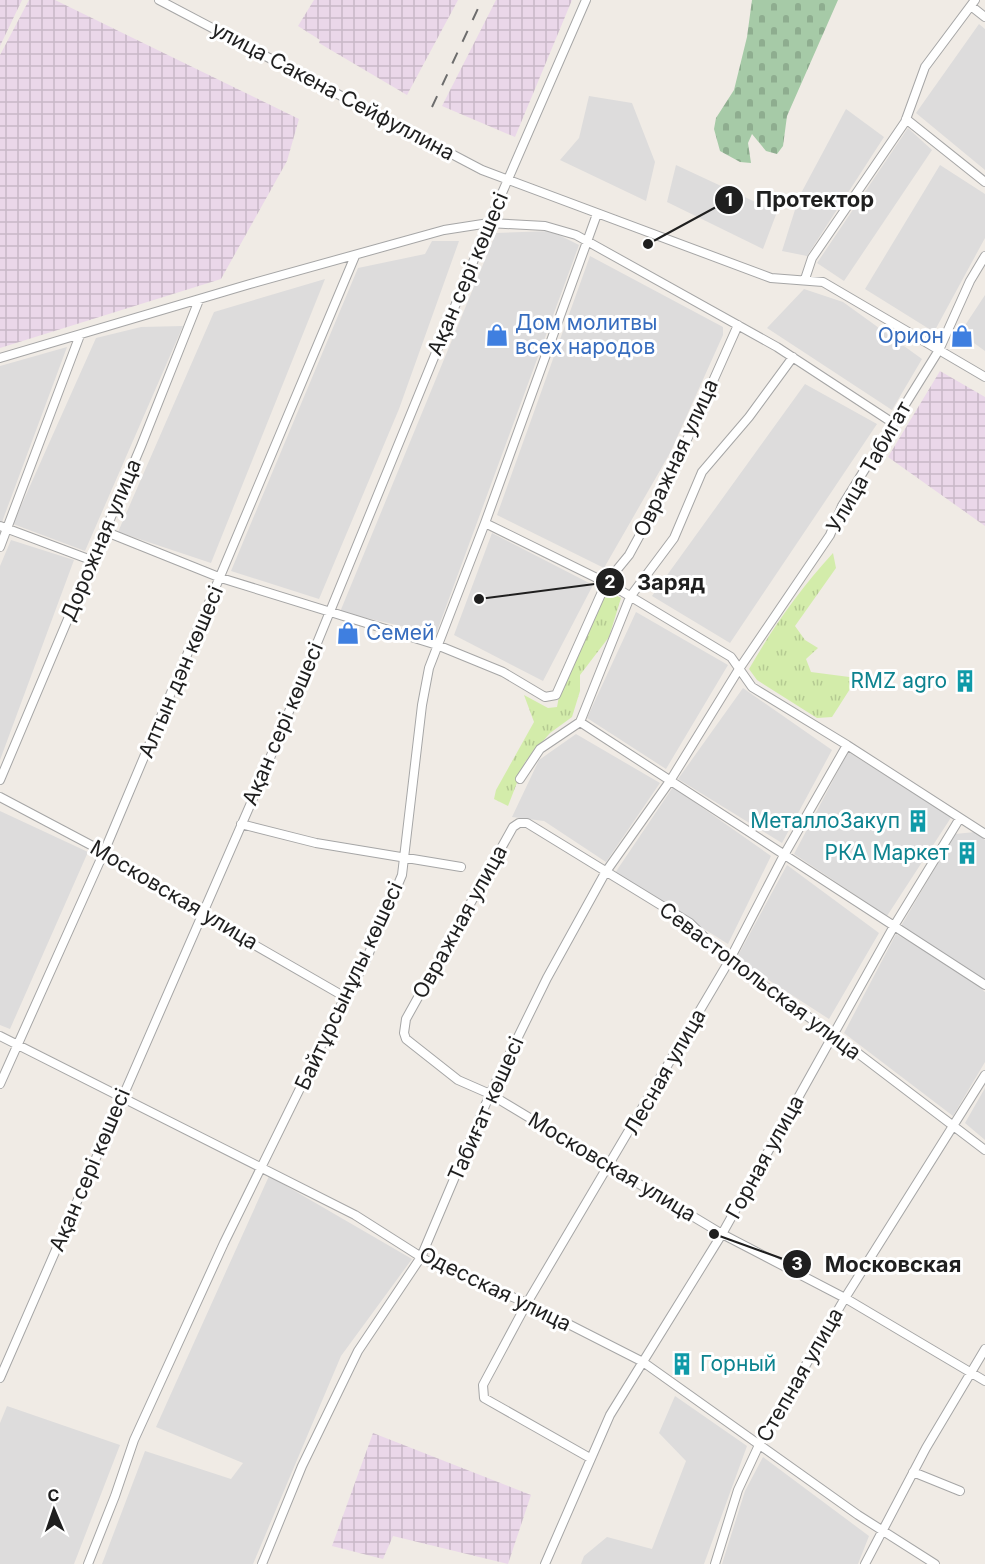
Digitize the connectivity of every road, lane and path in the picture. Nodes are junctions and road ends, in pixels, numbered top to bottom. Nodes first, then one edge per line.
1 (159, 0) edge
2 (586, 0) edge
3 (973, 3) edge
4 (985, 17) edge
5 (906, 119) junction
6 (508, 180) junction
7 (985, 182) edge
8 (597, 214) junction
9 (489, 223) junction
10 (587, 242) junction
11 (355, 256) junction
12 (985, 256) edge
13 (806, 279) junction
14 (199, 300) junction
15 (738, 325) junction
16 (80, 335) junction
17 (939, 350) junction
18 (793, 357) junction
19 (0, 358) edge
20 (985, 377) edge
21 (893, 423) junction
22 (485, 523) junction
23 (4, 527) edge
24 (104, 531) junction
25 (0, 547) edge
26 (91, 560) junction
27 (221, 579) junction
28 (606, 583) junction
29 (630, 597) junction
30 (329, 613) junction
31 (437, 645) junction
32 (739, 669) junction
33 (580, 722) junction
34 (848, 745) junction
35 (0, 780) edge
36 (520, 780) dead end
37 (670, 781) junction
38 (0, 797) edge
39 (960, 818) junction
40 (527, 823) joint
41 (241, 824) junction
42 (985, 834) edge
43 (104, 852) junction
44 (784, 855) junction
45 (404, 857) junction
46 (460, 867) dead end
47 (606, 873) junction
48 (203, 912) junction
49 (894, 926) junction
50 (729, 961) junction
51 (985, 985) edge
52 (345, 996) junction
53 (404, 1033) joint
54 (834, 1035) junction
55 (0, 1036) edge
56 (17, 1044) junction
57 (985, 1075) edge
58 (0, 1084) edge
59 (490, 1094) junction
60 (122, 1096) junction
61 (955, 1126) junction
62 (985, 1150) edge
63 (610, 1165) junction
64 (262, 1168) junction
65 (722, 1234) junction
66 (421, 1257) junction
67 (845, 1298) junction
68 (527, 1303) junction
69 (985, 1349) edge
70 (643, 1362) junction
71 (971, 1373) junction
72 (0, 1378) edge
73 (985, 1382) edge
74 (759, 1445) junction
75 (590, 1458) junction
76 (913, 1472) junction
77 (960, 1491) dead end
78 (881, 1531) junction
79 (87, 1564) edge
80 (262, 1564) edge
81 (545, 1564) edge
82 (715, 1564) edge
83 (866, 1564) edge
84 (935, 1564) edge

1 - 6 street, улица Сакена Сейфуллина
2 - 6 street, Ақан сері көшесі
3 - 4 street
3 - 5 street
5 - 7 street
5 - 13 street
6 - 8 street, улица Сакена Сейфуллина
6 - 9 street, Ақан сері көшесі
8 - 10 street, Байтұрсынұлы көшесі
8 - 13 street, улица Сакена Сейфуллина
9 - 10 street
9 - 11 street
9 - 30 street, Ақан сері көшесі
10 - 15 street
10 - 22 street, Байтұрсынұлы көшесі
11 - 14 street
11 - 27 street, Алтын дән көшесі
12 - 17 street, Улица Табигат
13 - 17 street, улица Сакена Сейфуллина
14 - 16 street
14 - 24 street, Дорожная улица
15 - 18 street
15 - 28 street, Овражная улица
16 - 19 street
16 - 23 street
17 - 20 street, улица Сакена Сейфуллина
17 - 21 street, Улица Табигат
18 - 21 street
18 - 29 street, Овражная улица
21 - 32 street, Улица Табигат
22 - 28 street
22 - 31 street, Байтұрсынұлы көшесі
23 - 25 street
23 - 26 street
24 - 26 street, Дорожная улица
24 - 27 street
26 - 35 street, Дорожная улица
27 - 30 street
27 - 43 street, Алтын дән көшесі
28 - 29 street
28 - 31 street, Овражная улица
29 - 32 street
29 - 33 street, Овражная улица
30 - 31 street
30 - 41 street, Ақан сері көшесі
31 - 45 street, Байтұрсынұлы көшесі
32 - 34 street
32 - 37 street, Табиғат көшесі
33 - 36 street
33 - 37 street
34 - 39 street
34 - 44 street, Лесная улица
37 - 44 street
37 - 47 street, Табиғат көшесі
38 - 43 street, Московская улица
39 - 42 street
39 - 49 street, Горная улица
40 - 47 street, Севастопольская улица
40 - 53 street, Овражная улица
41 - 45 street
41 - 48 street, Ақан сері көшесі
43 - 48 street, Московская улица
43 - 56 street, Алтын дән көшесі
44 - 49 street
44 - 50 street, Лесная улица
45 - 46 street
45 - 52 street, Байтұрсынұлы көшесі
47 - 50 street, Севастопольская улица
47 - 59 street, Табиғат көшесі
48 - 52 street, Московская улица
48 - 60 street, Ақан сері көшесі
49 - 51 street
49 - 54 street, Горная улица
50 - 54 street, Севастопольская улица
50 - 63 street, Лесная улица
52 - 64 street, Байтұрсынұлы көшесі
53 - 59 street, Московская улица
54 - 61 street, Севастопольская улица
54 - 65 street, Горная улица
55 - 56 street, Одесская улица
56 - 58 street, Алтын дән көшесі
56 - 60 street, Одесская улица
57 - 61 street, Степная улица
59 - 63 street, Московская улица
59 - 66 street, Табиғат көшесі
60 - 64 street, Одесская улица
60 - 72 street, Ақан сері көшесі
61 - 62 street, Севастопольская улица
61 - 67 street, Степная улица
63 - 65 street, Московская улица
63 - 68 street, Лесная улица
64 - 66 street, Одесская улица
64 - 79 street, Байтұрсынұлы көшесі
65 - 67 street, Московская улица
65 - 70 street, Горная улица
66 - 68 street, Одесская улица
66 - 80 street, Табиғат көшесі
67 - 71 street, Московская улица
67 - 74 street, Степная улица
68 - 70 street, Одесская улица
68 - 75 street, Лесная улица
69 - 71 street
70 - 74 street, Одесская улица
70 - 75 street, Горная улица
71 - 73 street, Московская улица
71 - 76 street
74 - 78 street, Одесская улица
74 - 82 street, Степная улица
75 - 81 street, Горная улица
76 - 77 street
76 - 78 street
78 - 83 street
78 - 84 street, Одесская улица

